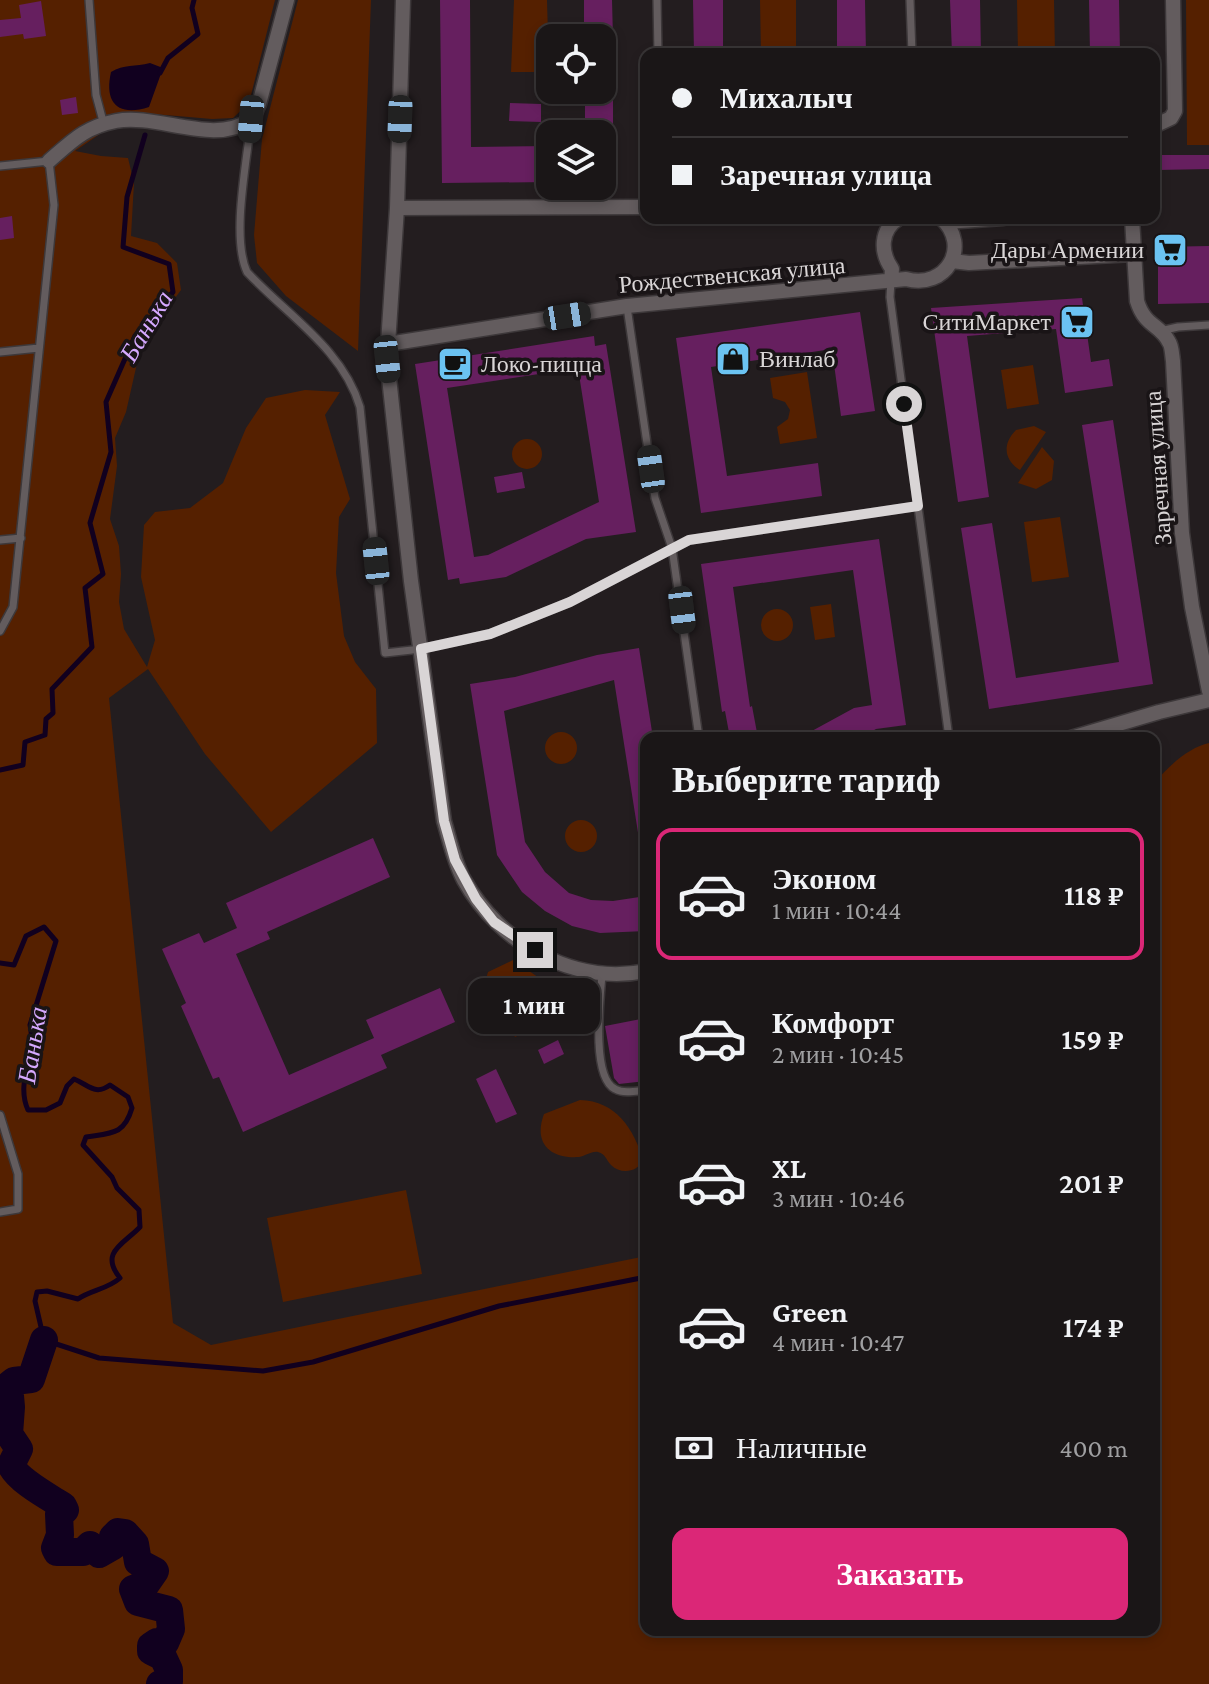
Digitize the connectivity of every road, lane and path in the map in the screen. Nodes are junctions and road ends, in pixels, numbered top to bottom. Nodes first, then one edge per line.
1 (89, 0) edge
2 (287, 0) edge
3 (403, 0) edge
4 (657, 0) edge
5 (910, 0) edge
6 (1173, 0) edge
7 (658, 48) edge
8 (912, 48) edge
9 (251, 119) junction
10 (1160, 123) edge
11 (104, 125) junction
12 (49, 161) junction
13 (0, 166) edge
14 (640, 207) edge
15 (397, 208) junction
16 (893, 224) edge
17 (946, 224) edge
18 (1132, 224) edge
19 (1133, 254) junction
20 (952, 261) junction
21 (891, 281) junction
22 (627, 306) junction
23 (1209, 325) edge
24 (1159, 331) junction
25 (388, 344) junction
26 (39, 348) junction
27 (0, 352) edge
28 (918, 506) junction
29 (21, 538) junction
30 (0, 540) edge
31 (672, 548) junction
32 (0, 631) edge
33 (421, 649) junction
34 (1209, 691) edge
35 (1209, 700) edge
36 (698, 732) edge
37 (948, 732) edge
38 (1091, 732) edge
39 (640, 972) edge
40 (602, 975) junction
41 (640, 1090) edge
42 (0, 1115) edge
43 (0, 1212) edge

1 - 11 lane
2 - 9 street
3 - 15 street
4 - 7 lane
5 - 8 lane
6 - 10 street
9 - 11 street
9 - 33 lane
11 - 12 street
12 - 13 lane
12 - 26 lane
14 - 15 street
15 - 25 street
16 - 21 street
17 - 20 street
18 - 19 street, Заречная улица
19 - 20 street
19 - 24 street, Заречная улица
20 - 21 street, Рождественская улица
21 - 22 street, Рождественская улица
21 - 28 lane
22 - 25 street, Рождественская улица
22 - 31 lane
23 - 24 lane
24 - 34 street, Заречная улица
25 - 33 street
26 - 27 lane
26 - 29 lane
28 - 31 lane
28 - 37 lane
29 - 30 lane
29 - 32 lane
31 - 33 lane
31 - 36 lane
33 - 40 street
35 - 38 street
39 - 40 street
40 - 41 lane
42 - 43 lane

